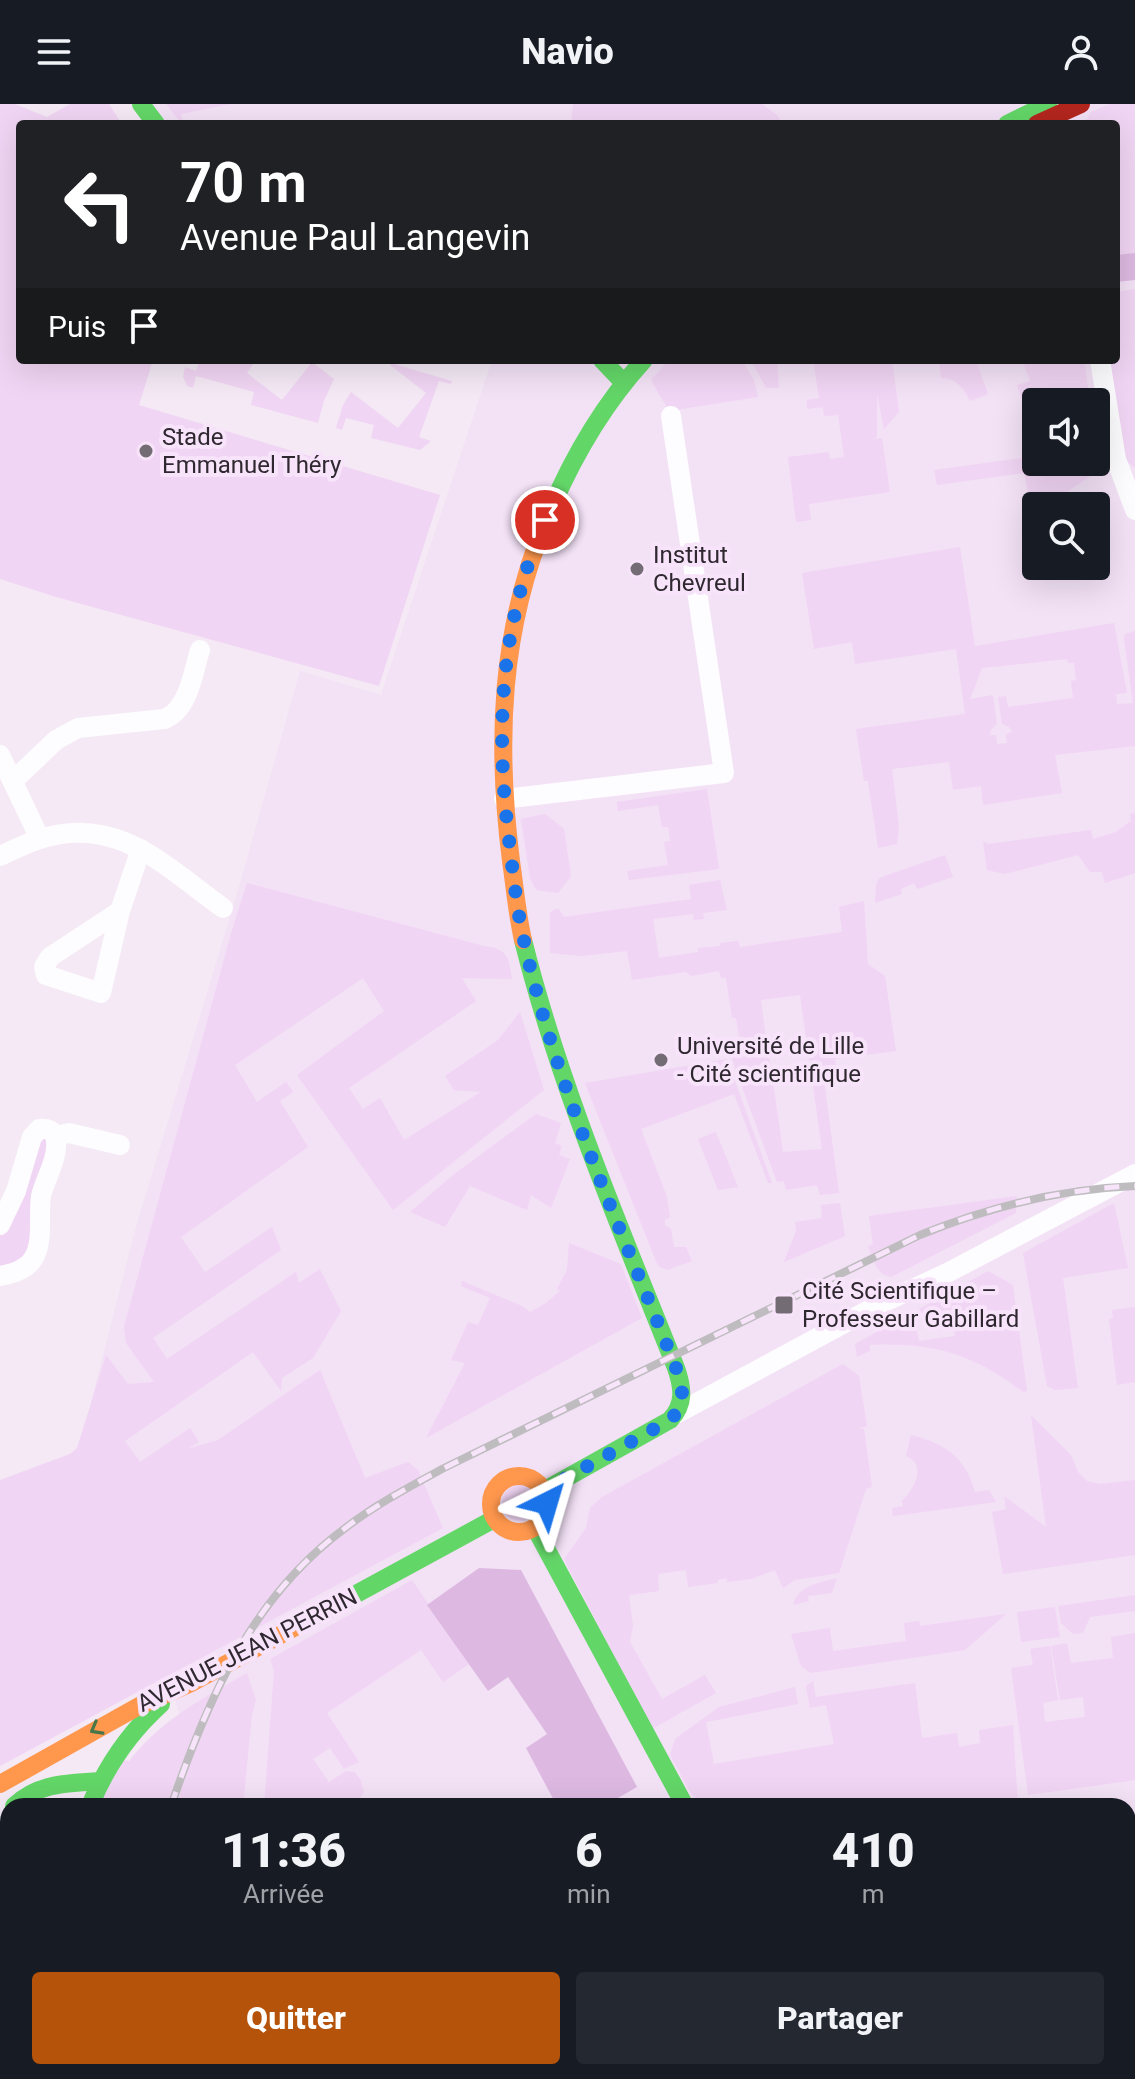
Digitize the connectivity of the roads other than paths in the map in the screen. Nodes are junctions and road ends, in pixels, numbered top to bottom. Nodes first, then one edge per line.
1 (1081, 104) edge
2 (1058, 111) edge
3 (1023, 120) edge
4 (606, 364) edge
5 (640, 364) edge
6 (1101, 364) edge
7 (623, 382) junction
8 (671, 416) dead end
9 (1135, 510) edge
10 (200, 650) dead end
11 (0, 755) edge
12 (13, 781) junction
13 (504, 799) junction
14 (40, 839) junction
15 (141, 849) junction
16 (0, 856) edge
17 (223, 908) dead end
18 (120, 911) dead end
19 (55, 1136) junction
20 (120, 1145) dead end
21 (1135, 1174) edge
22 (0, 1225) edge
23 (0, 1276) edge
24 (676, 1414) junction
25 (543, 1491) junction
26 (494, 1519) junction
27 (535, 1528) junction
28 (191, 1683) junction
29 (100, 1781) junction
30 (0, 1784) edge
31 (49, 1785) junction
32 (0, 1791) edge
33 (22, 1798) edge
34 (93, 1798) edge
35 (681, 1798) edge

1 - 2 street
2 - 3 street
4 - 7 street
5 - 7 street
6 - 9 street
7 - 13 street
8 - 13 street
10 - 12 street
11 - 12 street
12 - 14 street
13 - 24 street
14 - 15 street
14 - 16 street
15 - 17 street
15 - 18 street
19 - 20 street
19 - 22 street
19 - 23 street
21 - 24 street
24 - 25 street
25 - 26 street
25 - 27 street
26 - 27 street
26 - 28 street, AVENUE JEAN PERRIN
27 - 35 street
28 - 29 street
28 -> 30 street, AVENUE JEAN PERRIN
29 - 31 street
29 - 34 street
31 - 32 street
31 - 33 street

